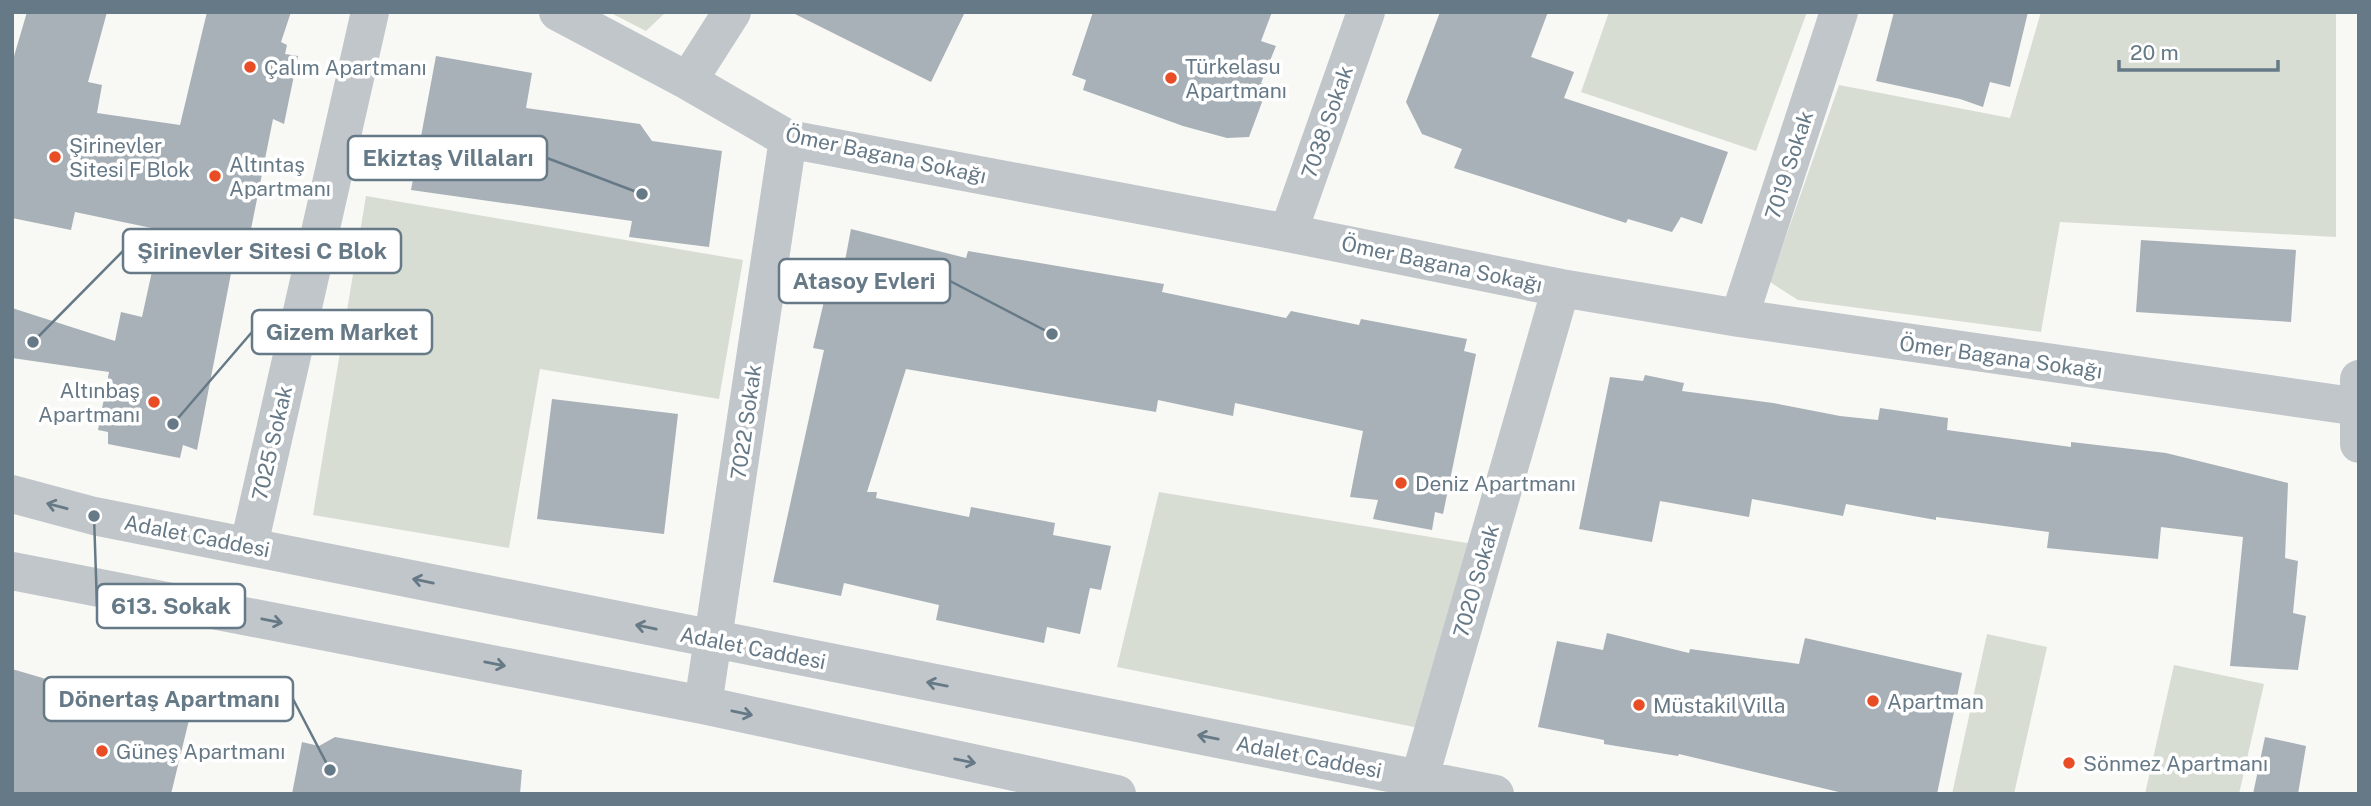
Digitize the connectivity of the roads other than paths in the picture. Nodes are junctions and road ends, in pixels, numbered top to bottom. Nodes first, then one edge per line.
1 (370, 12) edge
2 (558, 12) edge
3 (732, 12) edge
4 (1366, 12) edge
5 (1839, 12) edge
6 (688, 81) junction
7 (788, 139) junction
8 (1288, 233) junction
9 (1560, 288) junction
10 (1739, 318) junction
11 (2358, 410) edge
12 (12, 494) edge
13 (249, 545) junction
14 (12, 571) edge
15 (713, 641) junction
16 (703, 705) junction
17 (1417, 786) edge
18 (1117, 794) edge
19 (1495, 794) edge

1 - 13 street, 7025 Sokak
2 - 6 street, Ömer Bagana Sokağı
3 - 6 street
4 - 8 street, 7038 Sokak
5 - 10 street, 7019 Sokak
6 - 7 street, Ömer Bagana Sokağı
7 - 8 street, Ömer Bagana Sokağı
7 - 15 street, 7022 Sokak
8 - 9 street, Ömer Bagana Sokağı
9 - 10 street, Ömer Bagana Sokağı
9 - 17 street, 7020 Sokak
10 - 11 street, Ömer Bagana Sokağı
13 -> 12 street, Adalet Caddesi
15 -> 13 street, Adalet Caddesi
14 -> 16 street
15 - 16 street, 7022 Sokak
17 -> 15 street, Adalet Caddesi
16 -> 18 street
17 - 19 street, Adalet Caddesi

